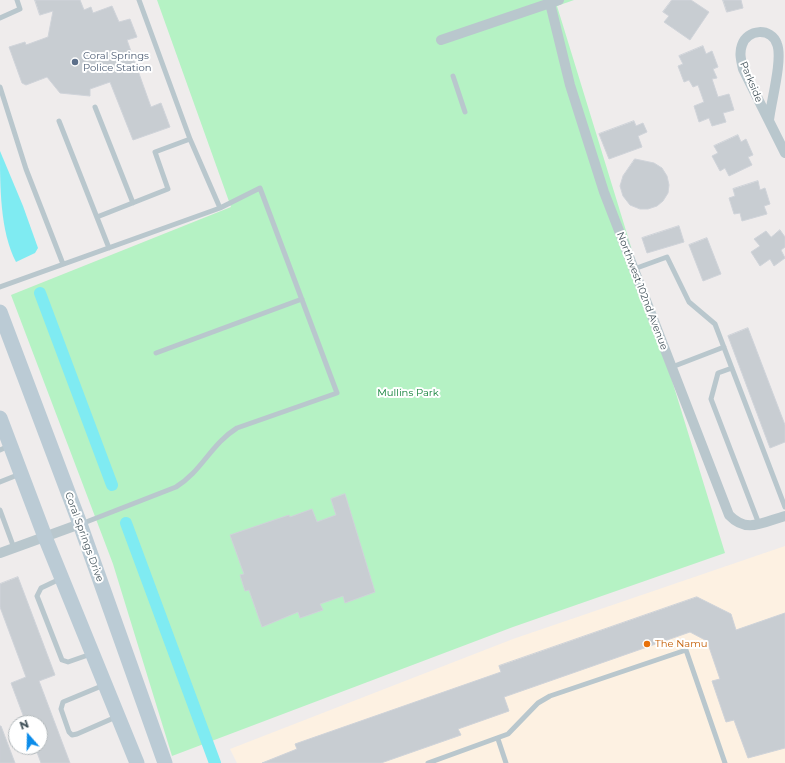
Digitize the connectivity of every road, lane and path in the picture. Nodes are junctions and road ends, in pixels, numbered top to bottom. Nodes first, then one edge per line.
1 (17, 0) edge
2 (139, 0) edge
3 (554, 2) edge
4 (0, 18) edge
5 (441, 40) dead end
6 (453, 76) dead end
7 (0, 87) edge
8 (95, 107) dead end
9 (465, 112) dead end
10 (59, 120) dead end
11 (768, 120) junction
12 (190, 139) junction
13 (785, 153) edge
14 (132, 203) junction
15 (220, 208) junction
16 (97, 217) junction
17 (109, 248) junction
18 (62, 264) junction
19 (634, 269) junction
20 (0, 287) edge
21 (302, 299) junction
22 (0, 312) edge
23 (724, 348) junction
24 (156, 353) dead end
25 (672, 368) junction
26 (732, 368) junction
27 (0, 418) edge
28 (5, 448) edge
29 (21, 474) junction
30 (0, 482) edge
31 (785, 507) edge
32 (0, 510) edge
33 (785, 516) edge
34 (80, 524) junction
35 (759, 524) junction
36 (45, 537) junction
37 (14, 548) junction
38 (0, 553) edge
39 (62, 579) junction
40 (92, 654) junction
41 (105, 685) junction
42 (118, 717) junction
43 (498, 739) junction
44 (137, 763) edge
45 (165, 763) edge
46 (428, 763) edge
47 (506, 763) edge
48 (725, 763) edge

1 - 4 lane
2 - 12 lane
3 - 5 street
3 - 19 street, Northwest 102nd Avenue
6 - 9 lane
7 - 18 lane
8 - 14 lane
10 - 16 lane
11 - 11 street, Parkside
11 - 13 street, Parkside
12 - 14 lane
12 - 15 lane
14 - 16 lane
15 - 17 lane
15 - 21 lane
16 - 17 lane
17 - 18 lane
18 - 20 lane
19 - 23 lane
19 - 25 street, Northwest 102nd Avenue
21 - 24 lane
21 - 34 lane
22 - 34 main road, Coral Springs Drive
23 - 25 lane
23 - 26 lane
25 - 35 street, Northwest 102nd Avenue
26 - 31 lane
26 - 35 lane
27 - 28 main road
28 - 29 main road
29 - 30 lane
29 - 36 main road
32 - 37 lane
33 - 35 street, Northwest 102nd Avenue
34 - 36 street
34 - 45 main road, Coral Springs Drive
36 - 37 street
36 - 39 main road
37 - 38 street
39 - 40 main road
39 - 40 lane
40 - 41 main road
41 - 42 main road
41 - 42 lane
42 - 44 main road
43 - 46 lane
43 - 47 lane
43 - 48 lane

